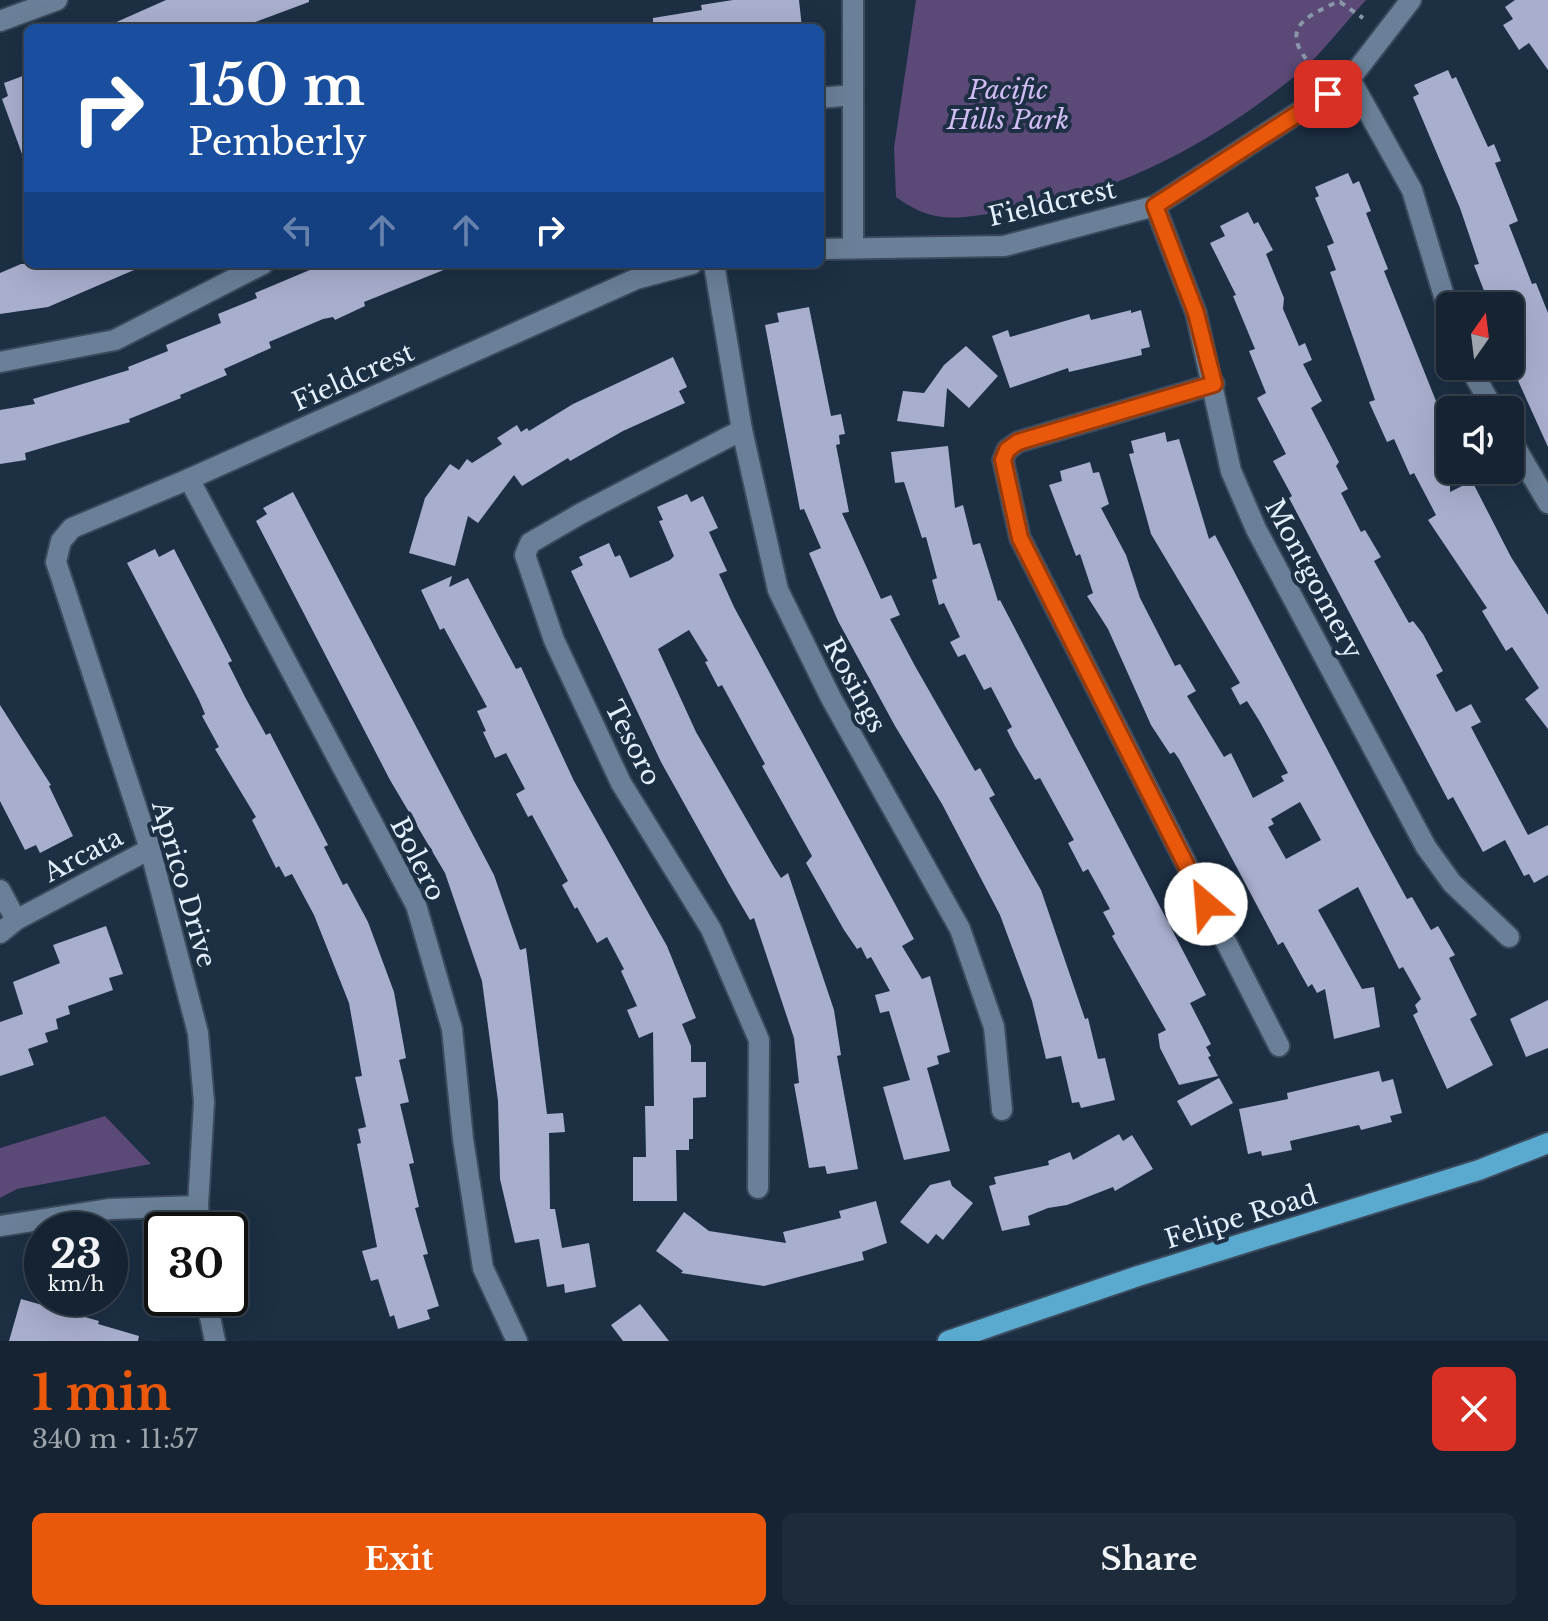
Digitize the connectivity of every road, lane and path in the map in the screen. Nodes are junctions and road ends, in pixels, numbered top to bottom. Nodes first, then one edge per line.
1 (57, 0) edge
2 (853, 0) edge
3 (1411, 0) edge
4 (1340, 1) edge
5 (1363, 18) dead end
6 (0, 21) edge
7 (1314, 68) dead end
8 (1350, 79) junction
9 (853, 95) junction
10 (824, 98) edge
11 (1155, 206) junction
12 (853, 247) junction
13 (824, 249) edge
14 (255, 268) edge
15 (677, 268) edge
16 (715, 268) edge
17 (1443, 292) edge
18 (0, 362) edge
19 (1214, 384) junction
20 (742, 430) junction
21 (1524, 462) edge
22 (189, 479) junction
23 (1548, 503) edge
24 (56, 562) joint
25 (150, 849) junction
26 (0, 890) edge
27 (16, 920) junction
28 (0, 933) edge
29 (1509, 937) dead end
30 (1279, 1046) dead end
31 (1002, 1110) dead end
32 (1548, 1143) edge
33 (758, 1188) dead end
34 (198, 1206) junction
35 (92, 1212) edge
36 (198, 1212) edge
37 (24, 1223) edge
38 (0, 1226) edge
39 (24, 1226) edge
40 (0, 1243) edge
41 (210, 1316) edge
42 (215, 1341) edge
43 (517, 1341) edge
44 (948, 1341) edge

1 - 6 street
2 - 9 street
3 - 8 street, Fieldcrest
4 - 5 path
4 - 7 path
8 - 11 street, Fieldcrest
8 - 17 street
9 - 10 street
9 - 12 street
11 - 12 street, Fieldcrest
11 - 19 street, Montgomery
12 - 13 street, Fieldcrest
14 - 18 street
15 - 22 street, Fieldcrest
16 - 20 street, Rosings
19 - 29 street, Montgomery
19 - 30 street
20 - 31 street, Rosings
20 - 33 street, Tesoro
21 - 23 street
22 - 24 street, Fieldcrest
22 - 43 street, Bolero
24 - 25 street, Aprico Drive
25 - 27 street, Arcata
25 - 34 street, Aprico Drive
26 - 27 street
27 - 28 street, Arcata
32 - 44 main road, Felipe Road
34 - 35 street
34 - 36 street, Aprico Drive
37 - 38 street
39 - 40 street
41 - 42 street

